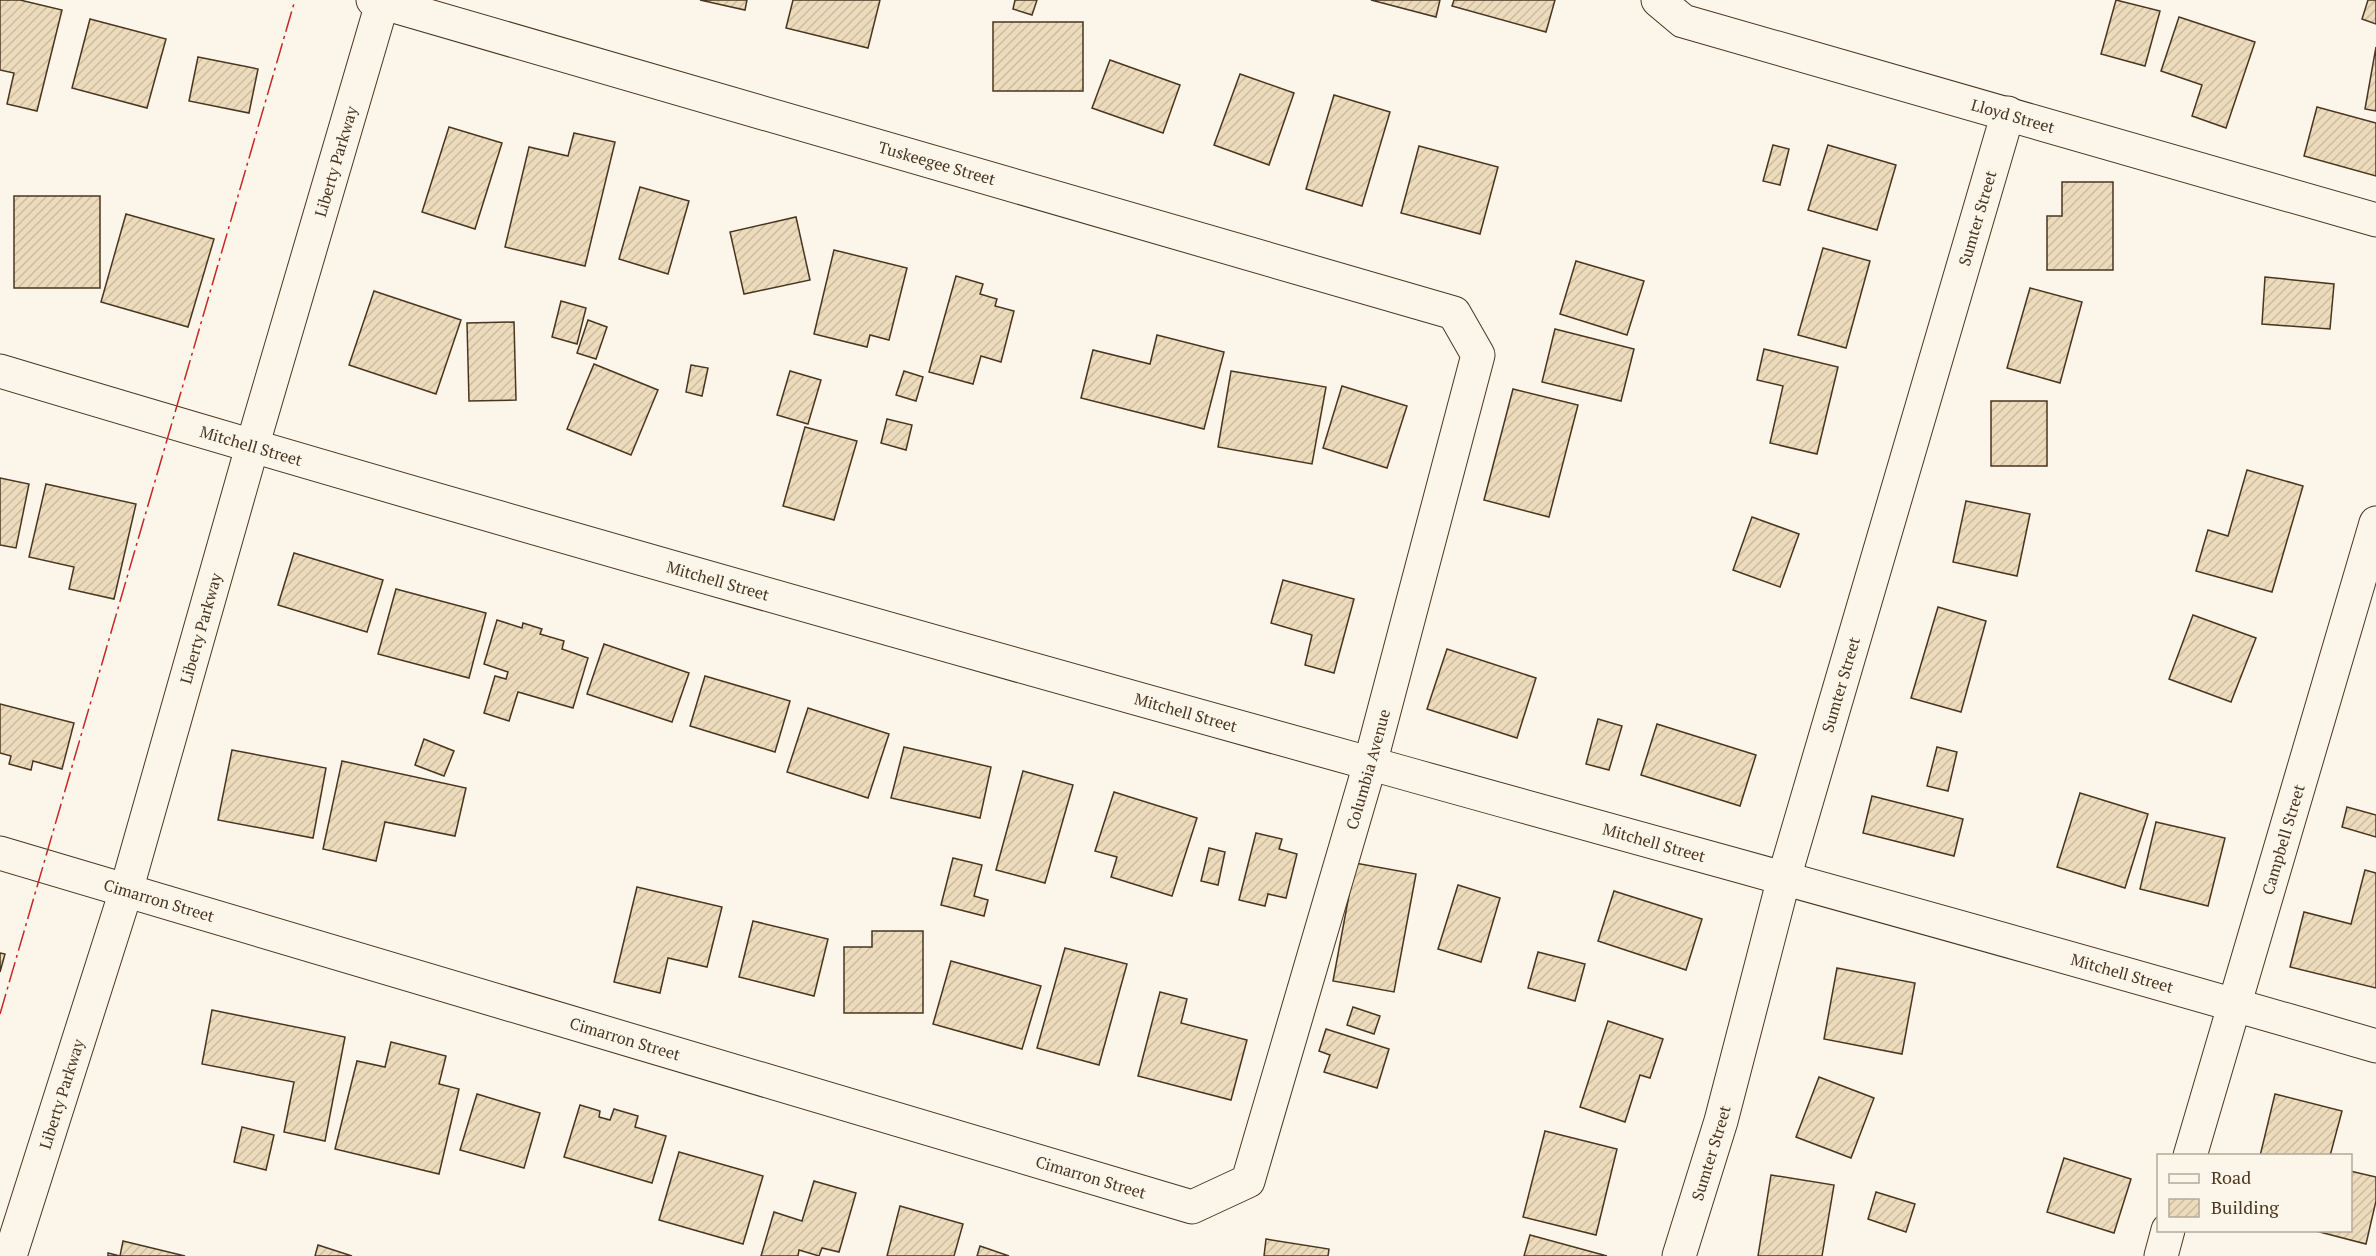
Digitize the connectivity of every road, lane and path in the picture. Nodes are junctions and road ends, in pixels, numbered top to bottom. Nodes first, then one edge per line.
1 (1658, 0) edge
2 (379, 1) edge
3 (2008, 113) junction
4 (2376, 220) edge
5 (1478, 355) joint
6 (0, 371) edge
7 (252, 447) junction
8 (2376, 522) edge
9 (1370, 764) junction
10 (0, 853) edge
11 (1784, 878) junction
12 (126, 891) junction
13 (2235, 1004) junction
14 (2376, 1046) edge
15 (2190, 1154) edge
16 (1248, 1181) joint
17 (2167, 1232) edge
18 (10, 1256) edge
19 (1679, 1256) edge
20 (2161, 1256) edge

1 - 3 street, Lloyd Street
2 - 5 street, Tuskeegee Street
2 - 7 street, Liberty Parkway
3 - 4 street, Lloyd Street
3 - 11 street, Sumter Street
5 - 9 street, Columbia Avenue
6 - 7 street, Mitchell Street
7 - 9 street, Mitchell Street
7 - 12 street, Liberty Parkway
8 - 13 street, Campbell Street
9 - 11 street, Mitchell Street
9 - 16 street, Columbia Avenue
10 - 12 street, Cimarron Street
11 - 13 street, Mitchell Street
11 - 19 street, Sumter Street
12 - 16 street, Cimarron Street
12 - 18 street, Liberty Parkway
13 - 14 street, Mitchell Street
13 - 15 street, Campbell Street
17 - 20 street

